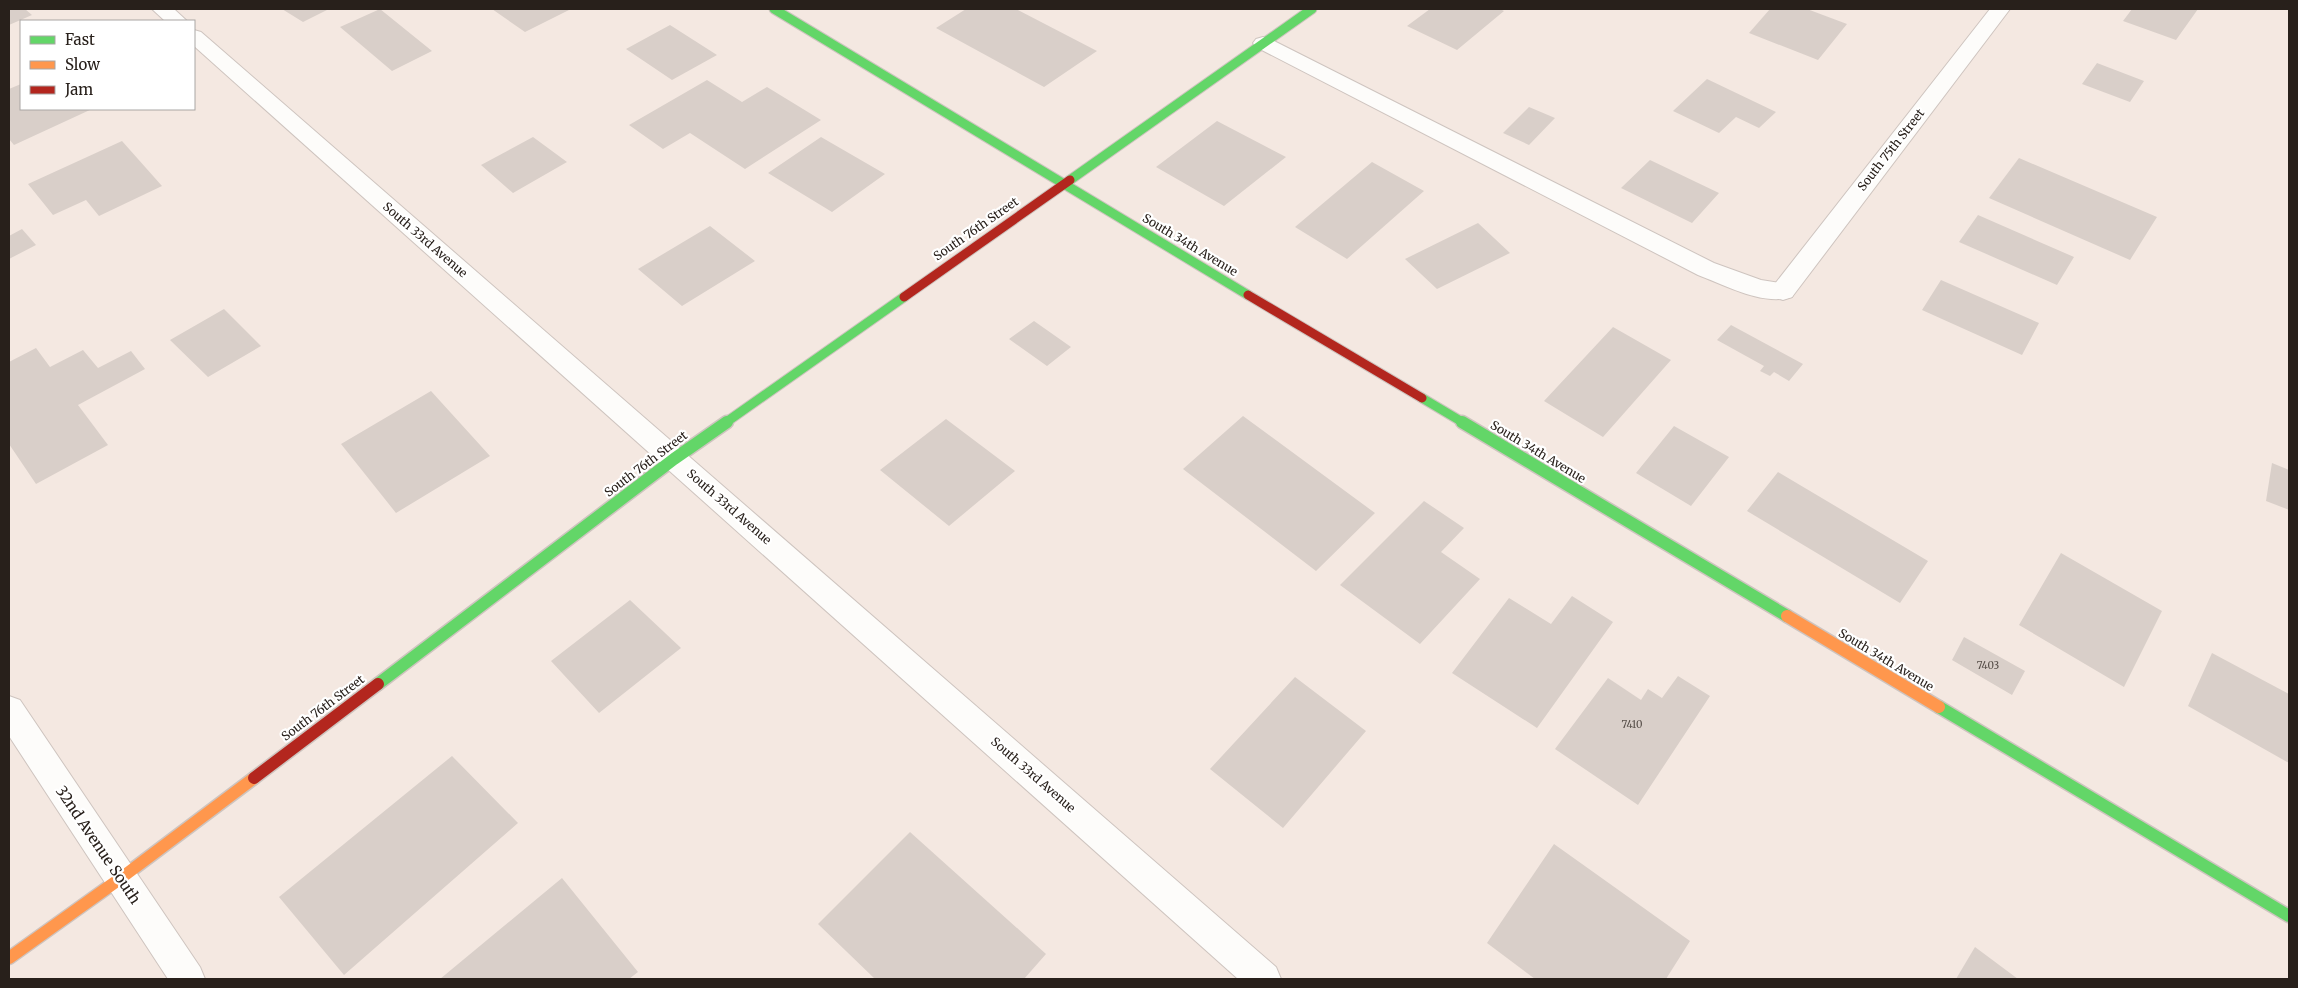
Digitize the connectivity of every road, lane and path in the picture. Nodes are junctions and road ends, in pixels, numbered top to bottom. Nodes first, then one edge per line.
1 (162, 9) edge
2 (774, 9) edge
3 (1312, 9) edge
4 (2000, 9) edge
5 (176, 20) edge
6 (195, 37) edge
7 (1263, 43) junction
8 (1062, 184) junction
9 (674, 459) junction
10 (9, 710) edge
11 (121, 878) junction
12 (2289, 916) edge
13 (9, 958) edge
14 (188, 979) edge
15 (1264, 979) edge

1 - 5 street
2 - 8 street, South 34th Avenue
3 - 7 street, South 76th Street
4 - 7 street, South 75th Street
6 - 9 street, South 33rd Avenue
7 - 8 street, South 76th Street
8 - 9 street, South 76th Street
8 - 12 street, South 34th Avenue
9 - 11 street, South 76th Street
9 - 15 street, South 33rd Avenue
10 - 11 street, 32nd Avenue South
11 - 13 street, South 76th Street
11 - 14 street, 32nd Avenue South

